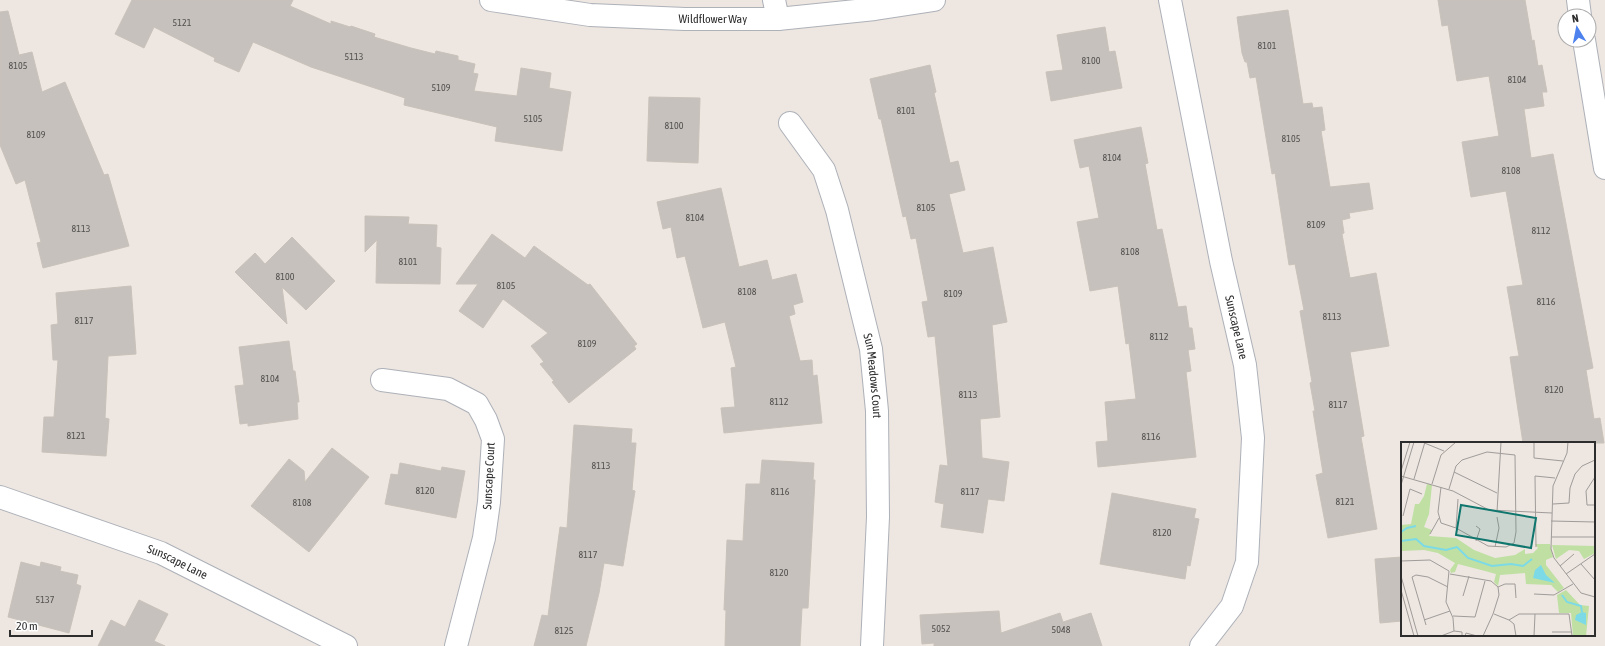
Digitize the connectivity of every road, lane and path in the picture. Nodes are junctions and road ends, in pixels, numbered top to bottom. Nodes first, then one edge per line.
1 (491, 0) edge
2 (934, 0) edge
3 (1170, 0) edge
4 (776, 10) edge
5 (1585, 48) edge
6 (790, 123) dead end
7 (1605, 168) edge
8 (382, 380) dead end
9 (0, 497) edge
10 (346, 646) edge
11 (456, 646) edge
12 (872, 646) edge
13 (1201, 646) edge

1 - 4 street, Wildflower Way
2 - 4 street, Wildflower Way
3 - 13 street, Sunscape Lane
5 - 7 street
6 - 12 street, Sun Meadows Court
8 - 11 street, Sunscape Court
9 - 10 street, Sunscape Lane

